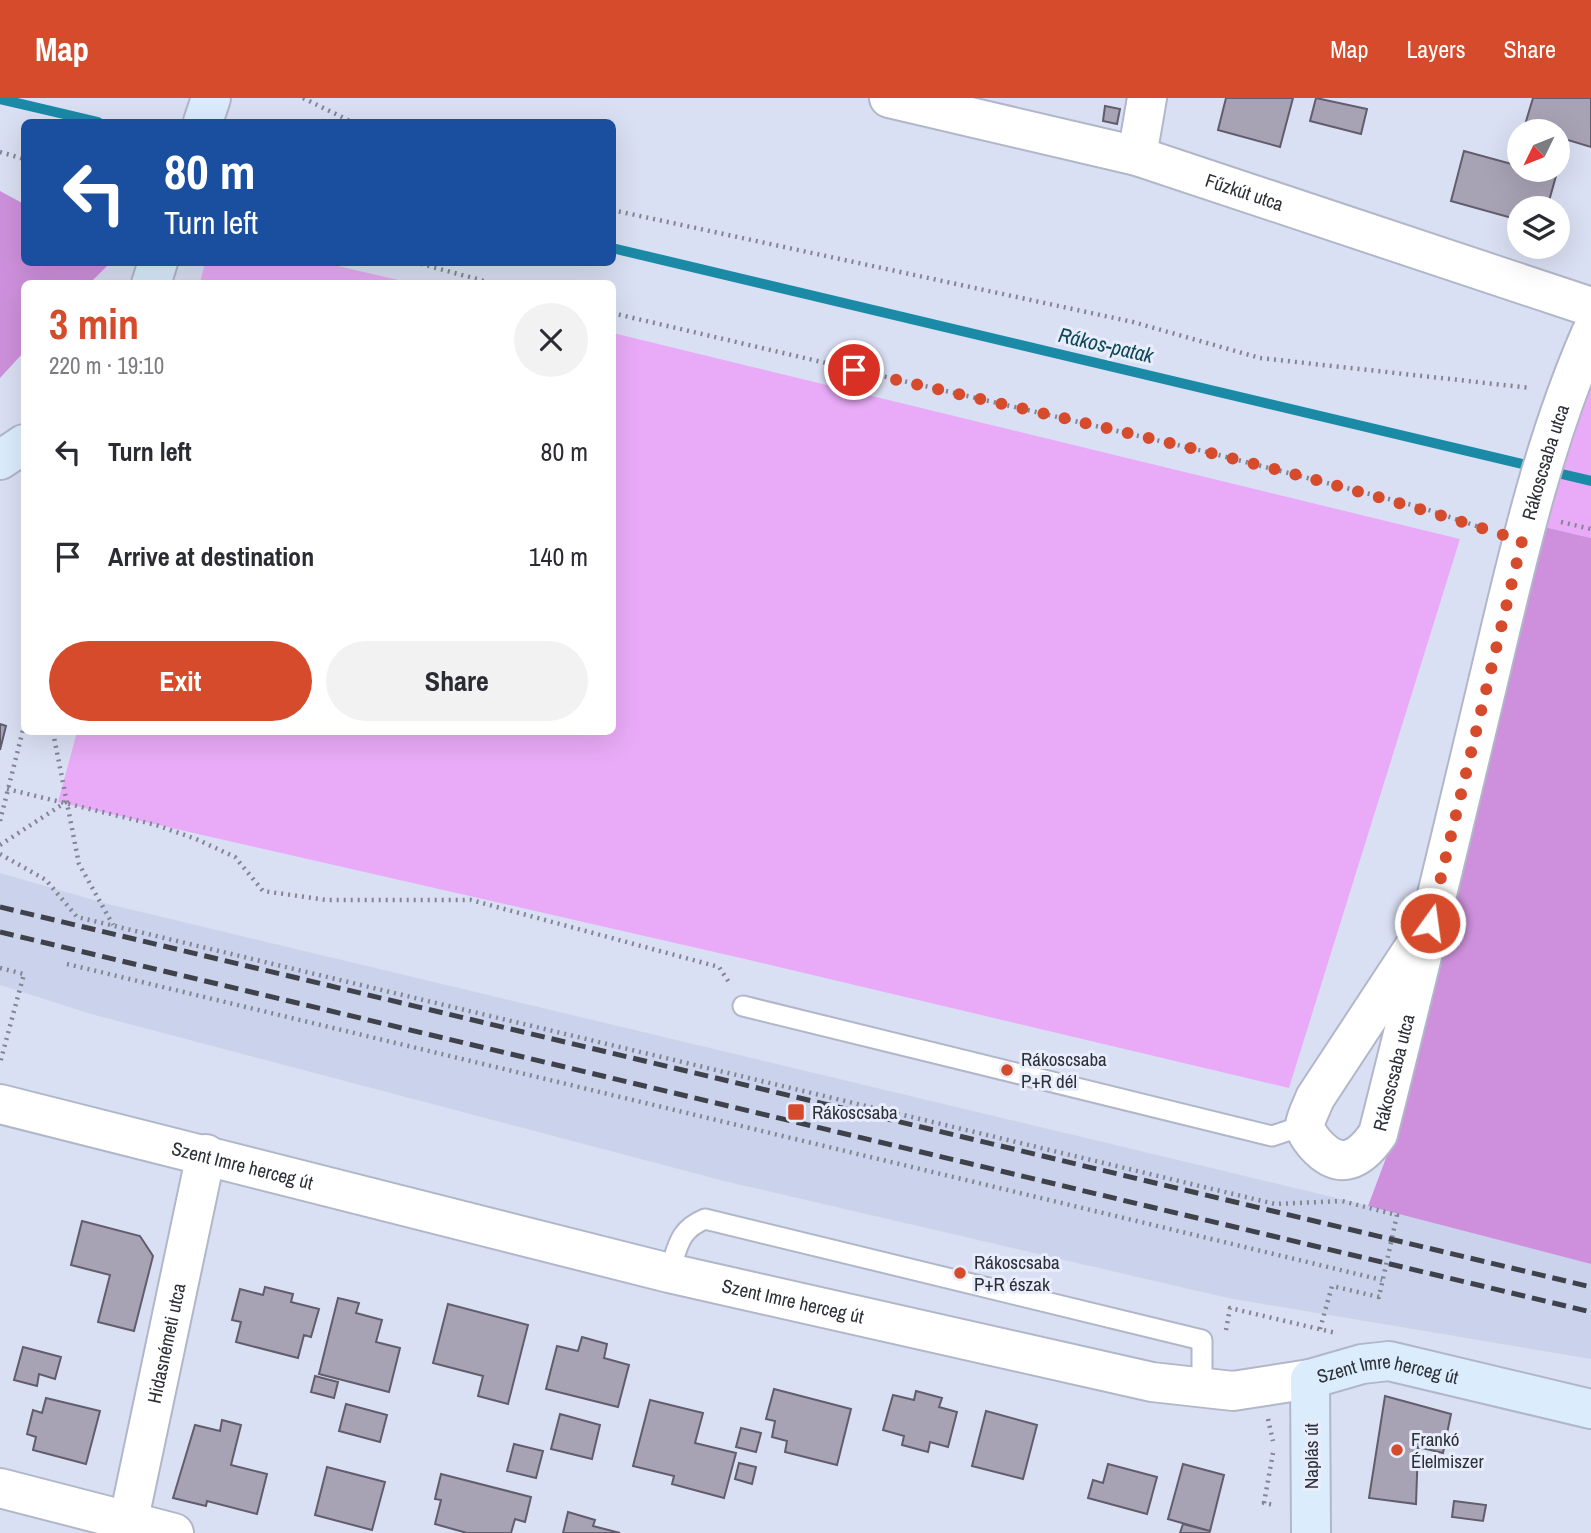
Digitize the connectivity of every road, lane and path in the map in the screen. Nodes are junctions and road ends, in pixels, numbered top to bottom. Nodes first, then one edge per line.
1 (211, 98) edge
2 (303, 98) edge
3 (889, 98) edge
4 (1147, 98) edge
5 (204, 119) edge
6 (346, 119) edge
7 (0, 152) edge
8 (1137, 156) junction
9 (21, 158) edge
10 (616, 211) edge
11 (429, 266) edge
12 (480, 280) edge
13 (1591, 307) edge
14 (616, 314) edge
15 (1591, 333) edge
16 (1561, 405) junction
17 (21, 446) edge
18 (0, 460) edge
19 (1525, 529) junction
20 (22, 735) edge
21 (54, 735) edge
22 (0, 781) edge
23 (8, 787) junction
24 (66, 802) junction
25 (0, 821) edge
26 (0, 845) edge
27 (0, 854) edge
28 (1430, 923) junction
29 (114, 926) junction
30 (67, 964) dead end
31 (0, 968) edge
32 (743, 1006) joint
33 (0, 1063) edge
34 (0, 1104) edge
35 (1305, 1125) junction
36 (206, 1154) junction
37 (1348, 1160) junction
38 (1342, 1201) junction
39 (669, 1273) junction
40 (1382, 1280) junction
41 (1225, 1334) dead end
42 (1310, 1379) junction
43 (1202, 1388) junction
44 (1591, 1409) edge
45 (1268, 1430) dead end
46 (0, 1488) edge
47 (1275, 1505) dead end
48 (128, 1527) edge
49 (174, 1533) edge
50 (1311, 1533) edge

1 - 5 street
2 - 6 path
3 - 8 street, Fűzkút utca
4 - 8 street
7 - 9 path
8 - 13 street, Fűzkút utca
10 - 16 path
11 - 12 path
14 - 19 path
15 - 16 street, Rákoscsaba utca
16 - 19 street, Rákoscsaba utca
17 - 18 street
19 - 28 street, Rákoscsaba utca
20 - 23 path
21 - 24 path
22 - 23 path
23 - 24 path
23 - 25 path
24 - 26 path
24 - 29 path
24 - 32 path
27 - 29 path
28 - 35 street, Rákoscsaba utca
28 - 37 street, Rákoscsaba utca
29 - 38 path
30 - 40 path
31 - 33 path
32 - 35 lane
34 - 36 street, Szent Imre herceg út
35 - 37 street
36 - 39 street, Szent Imre herceg út
36 - 48 street, Hidasnémeti utca
37 - 38 path
38 - 40 path
39 - 43 street, Szent Imre herceg út
39 - 43 lane
40 - 41 path
42 - 43 street, Szent Imre herceg út
42 - 44 street, Szent Imre herceg út
42 - 50 street, Naplás út
45 - 47 path
46 - 48 street
48 - 49 street

